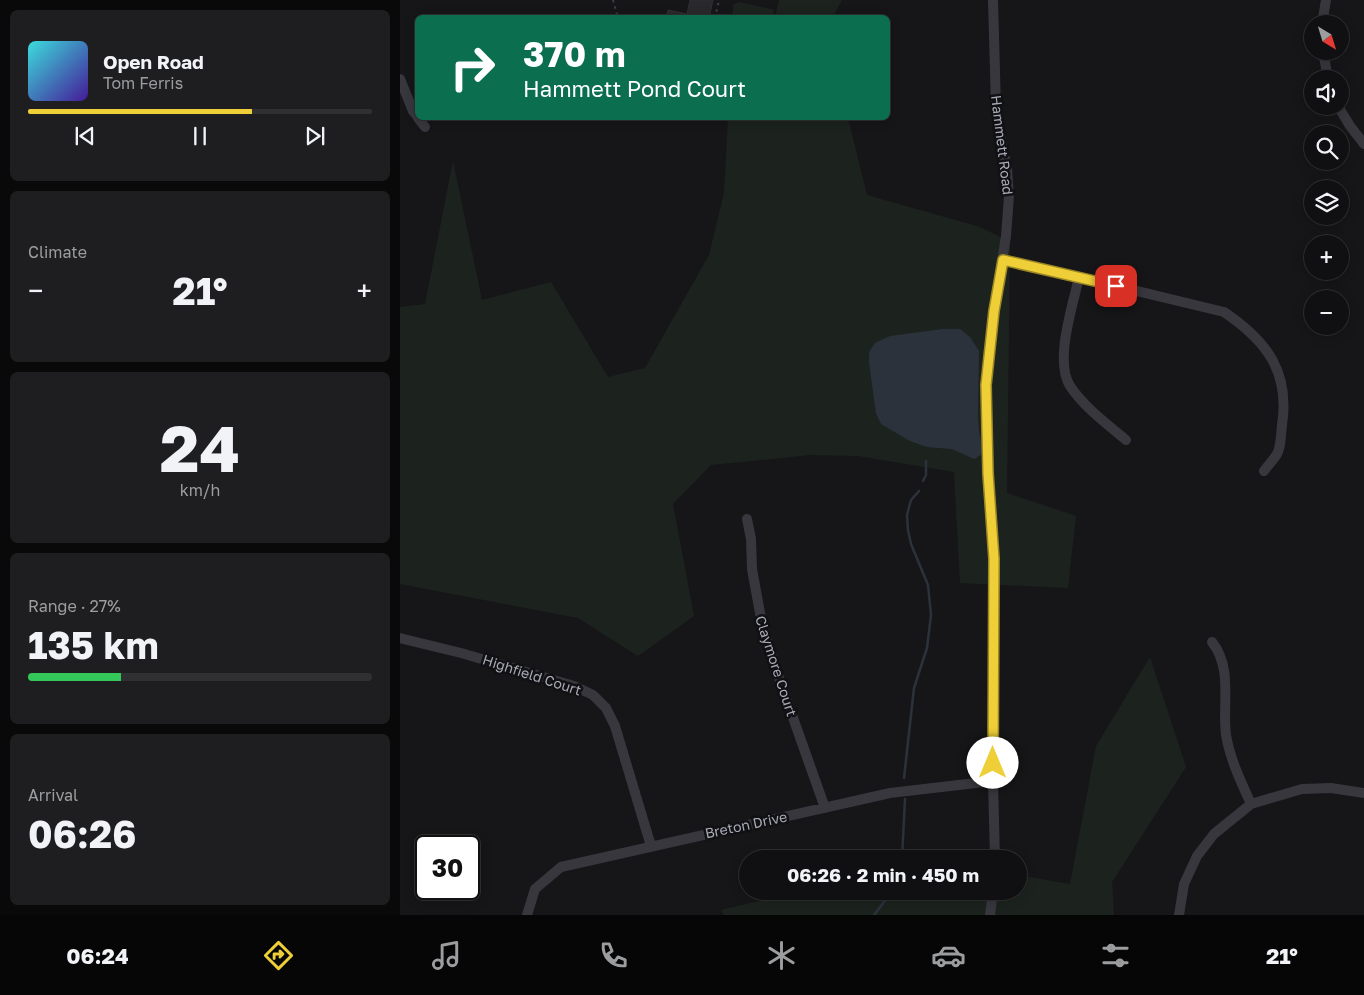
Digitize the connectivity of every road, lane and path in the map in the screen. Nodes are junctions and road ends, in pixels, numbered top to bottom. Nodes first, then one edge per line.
1 (613, 0) edge
2 (719, 0) edge
3 (993, 0) edge
4 (1326, 0) edge
5 (617, 15) edge
6 (716, 15) edge
7 (1324, 15) edge
8 (400, 79) edge
9 (415, 114) edge
10 (1343, 115) edge
11 (420, 120) edge
12 (425, 127) dead end
13 (1364, 144) edge
14 (1003, 260) junction
15 (1080, 277) junction
16 (1126, 440) dead end
17 (1264, 471) dead end
18 (747, 519) dead end
19 (400, 638) edge
20 (1212, 642) dead end
21 (993, 781) junction
22 (1364, 794) edge
23 (1251, 804) junction
24 (826, 808) junction
25 (650, 846) junction
26 (995, 850) edge
27 (992, 900) edge
28 (527, 915) edge
29 (990, 915) edge
30 (1178, 915) edge

1 - 5 path
2 - 6 path
3 - 14 street, Hammett Road
4 - 7 street
8 - 9 street
10 - 13 street
11 - 12 street
14 - 15 street
14 - 21 street, Hammett Road
15 - 16 street
15 - 17 street
18 - 24 street, Claymore Court
19 - 25 street, Highfield Court
20 - 23 street
21 - 24 street, Breton Drive
21 - 26 street, Hammett Road
22 - 23 street
23 - 30 street
24 - 25 street, Breton Drive
25 - 28 street, Breton Drive
27 - 29 street

